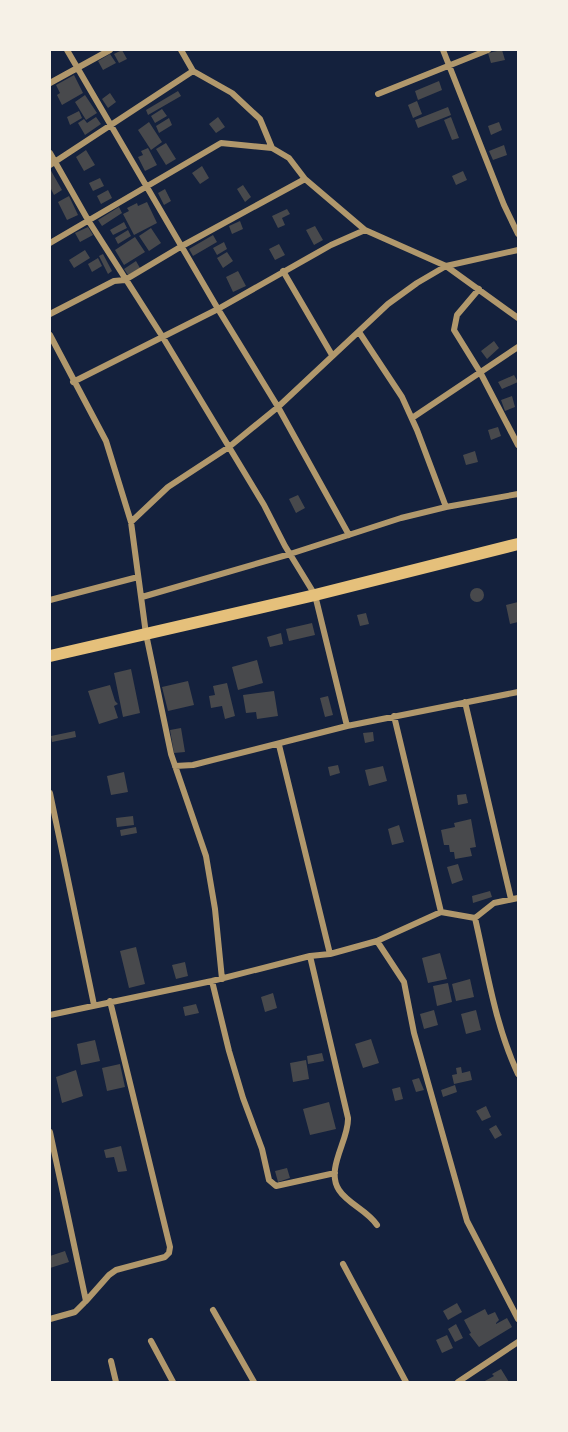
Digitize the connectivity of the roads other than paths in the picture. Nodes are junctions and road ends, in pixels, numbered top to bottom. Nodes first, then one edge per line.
1 (67, 50) edge
2 (110, 50) edge
3 (182, 50) edge
4 (443, 50) edge
5 (488, 50) edge
6 (448, 65) junction
7 (76, 67) junction
8 (193, 71) junction
9 (50, 83) edge
10 (378, 94) dead end
11 (110, 125) junction
12 (272, 147) junction
13 (50, 153) edge
14 (52, 163) edge
15 (305, 179) junction
16 (147, 186) junction
17 (88, 220) junction
18 (365, 230) junction
19 (519, 234) edge
20 (50, 243) edge
21 (182, 246) junction
22 (519, 250) edge
23 (446, 266) junction
24 (283, 271) junction
25 (125, 280) junction
26 (479, 289) junction
27 (218, 309) junction
28 (50, 314) edge
29 (519, 318) edge
30 (359, 332) junction
31 (50, 335) edge
32 (162, 336) junction
33 (519, 346) edge
34 (332, 355) junction
35 (480, 372) junction
36 (73, 382) junction
37 (278, 407) junction
38 (412, 418) junction
39 (519, 445) edge
40 (230, 447) junction
41 (519, 494) edge
42 (446, 507) junction
43 (131, 522) junction
44 (349, 535) junction
45 (519, 544) edge
46 (290, 554) junction
47 (138, 577) junction
48 (315, 596) junction
49 (142, 597) junction
50 (50, 600) edge
51 (146, 634) junction
52 (50, 656) edge
53 (519, 692) edge
54 (465, 702) junction
55 (394, 717) junction
56 (347, 726) junction
57 (279, 745) junction
58 (175, 766) junction
59 (50, 793) edge
60 (515, 898) edge
61 (441, 912) junction
62 (475, 918) junction
63 (377, 941) junction
64 (330, 954) junction
65 (310, 956) junction
66 (222, 979) junction
67 (212, 981) junction
68 (110, 1002) junction
69 (94, 1005) junction
70 (50, 1014) edge
71 (519, 1074) edge
72 (50, 1132) edge
73 (335, 1173) junction
74 (377, 1225) dead end
75 (343, 1264) dead end
76 (86, 1301) junction
77 (213, 1310) dead end
78 (50, 1319) edge
79 (519, 1319) edge
80 (151, 1341) dead end
81 (519, 1341) edge
82 (111, 1361) dead end
83 (116, 1383) edge
84 (174, 1383) edge
85 (254, 1383) edge
86 (406, 1383) edge
87 (458, 1383) edge

1 - 7 street
2 - 7 street
3 - 8 street
4 - 6 street
5 - 6 street
6 - 10 street
6 - 19 street
7 - 9 street
7 - 11 street
8 - 11 street
8 - 12 street
11 - 14 street
11 - 16 street
12 - 15 street
12 - 16 street
13 - 14 street
14 - 17 street
15 - 18 street
15 - 21 street
16 - 17 street
16 - 21 street
17 - 20 street
17 - 25 street
18 - 23 street
18 - 24 street
21 - 25 street
21 - 27 street
22 - 23 street
23 - 26 street
23 - 30 street
24 - 27 street
24 - 34 street
25 - 28 street
25 - 32 street
26 - 29 street
26 - 35 street
27 - 32 street
27 - 37 street
30 - 34 street
30 - 38 street
31 - 36 street
32 - 36 street
32 - 40 street
33 - 35 street
34 - 37 street
35 - 38 street
35 - 39 street
36 - 43 street
37 - 40 street
37 - 44 street
38 - 42 street
40 - 43 street
40 - 46 street
41 - 42 street
42 - 44 street
43 - 47 street
44 - 46 street
45 - 48 main road
46 - 48 street
46 - 49 street
47 - 49 street
47 - 50 street
48 - 51 main road
48 - 56 street
49 - 51 street
51 - 52 main road
51 - 58 street
53 - 54 street
54 - 55 street
54 - 60 street
55 - 56 street
55 - 61 street
56 - 57 street
57 - 58 street
57 - 64 street
58 - 66 street
59 - 69 street
60 - 62 street
61 - 62 street
61 - 63 street
62 - 71 street
63 - 64 street
63 - 79 street
64 - 65 street
65 - 66 street
65 - 73 street
66 - 67 street
67 - 68 street
67 - 73 street
68 - 69 street
68 - 76 street
69 - 70 street
72 - 76 street
73 - 74 street
75 - 86 street
76 - 78 street
77 - 85 street
80 - 84 street
81 - 87 street
82 - 83 street

